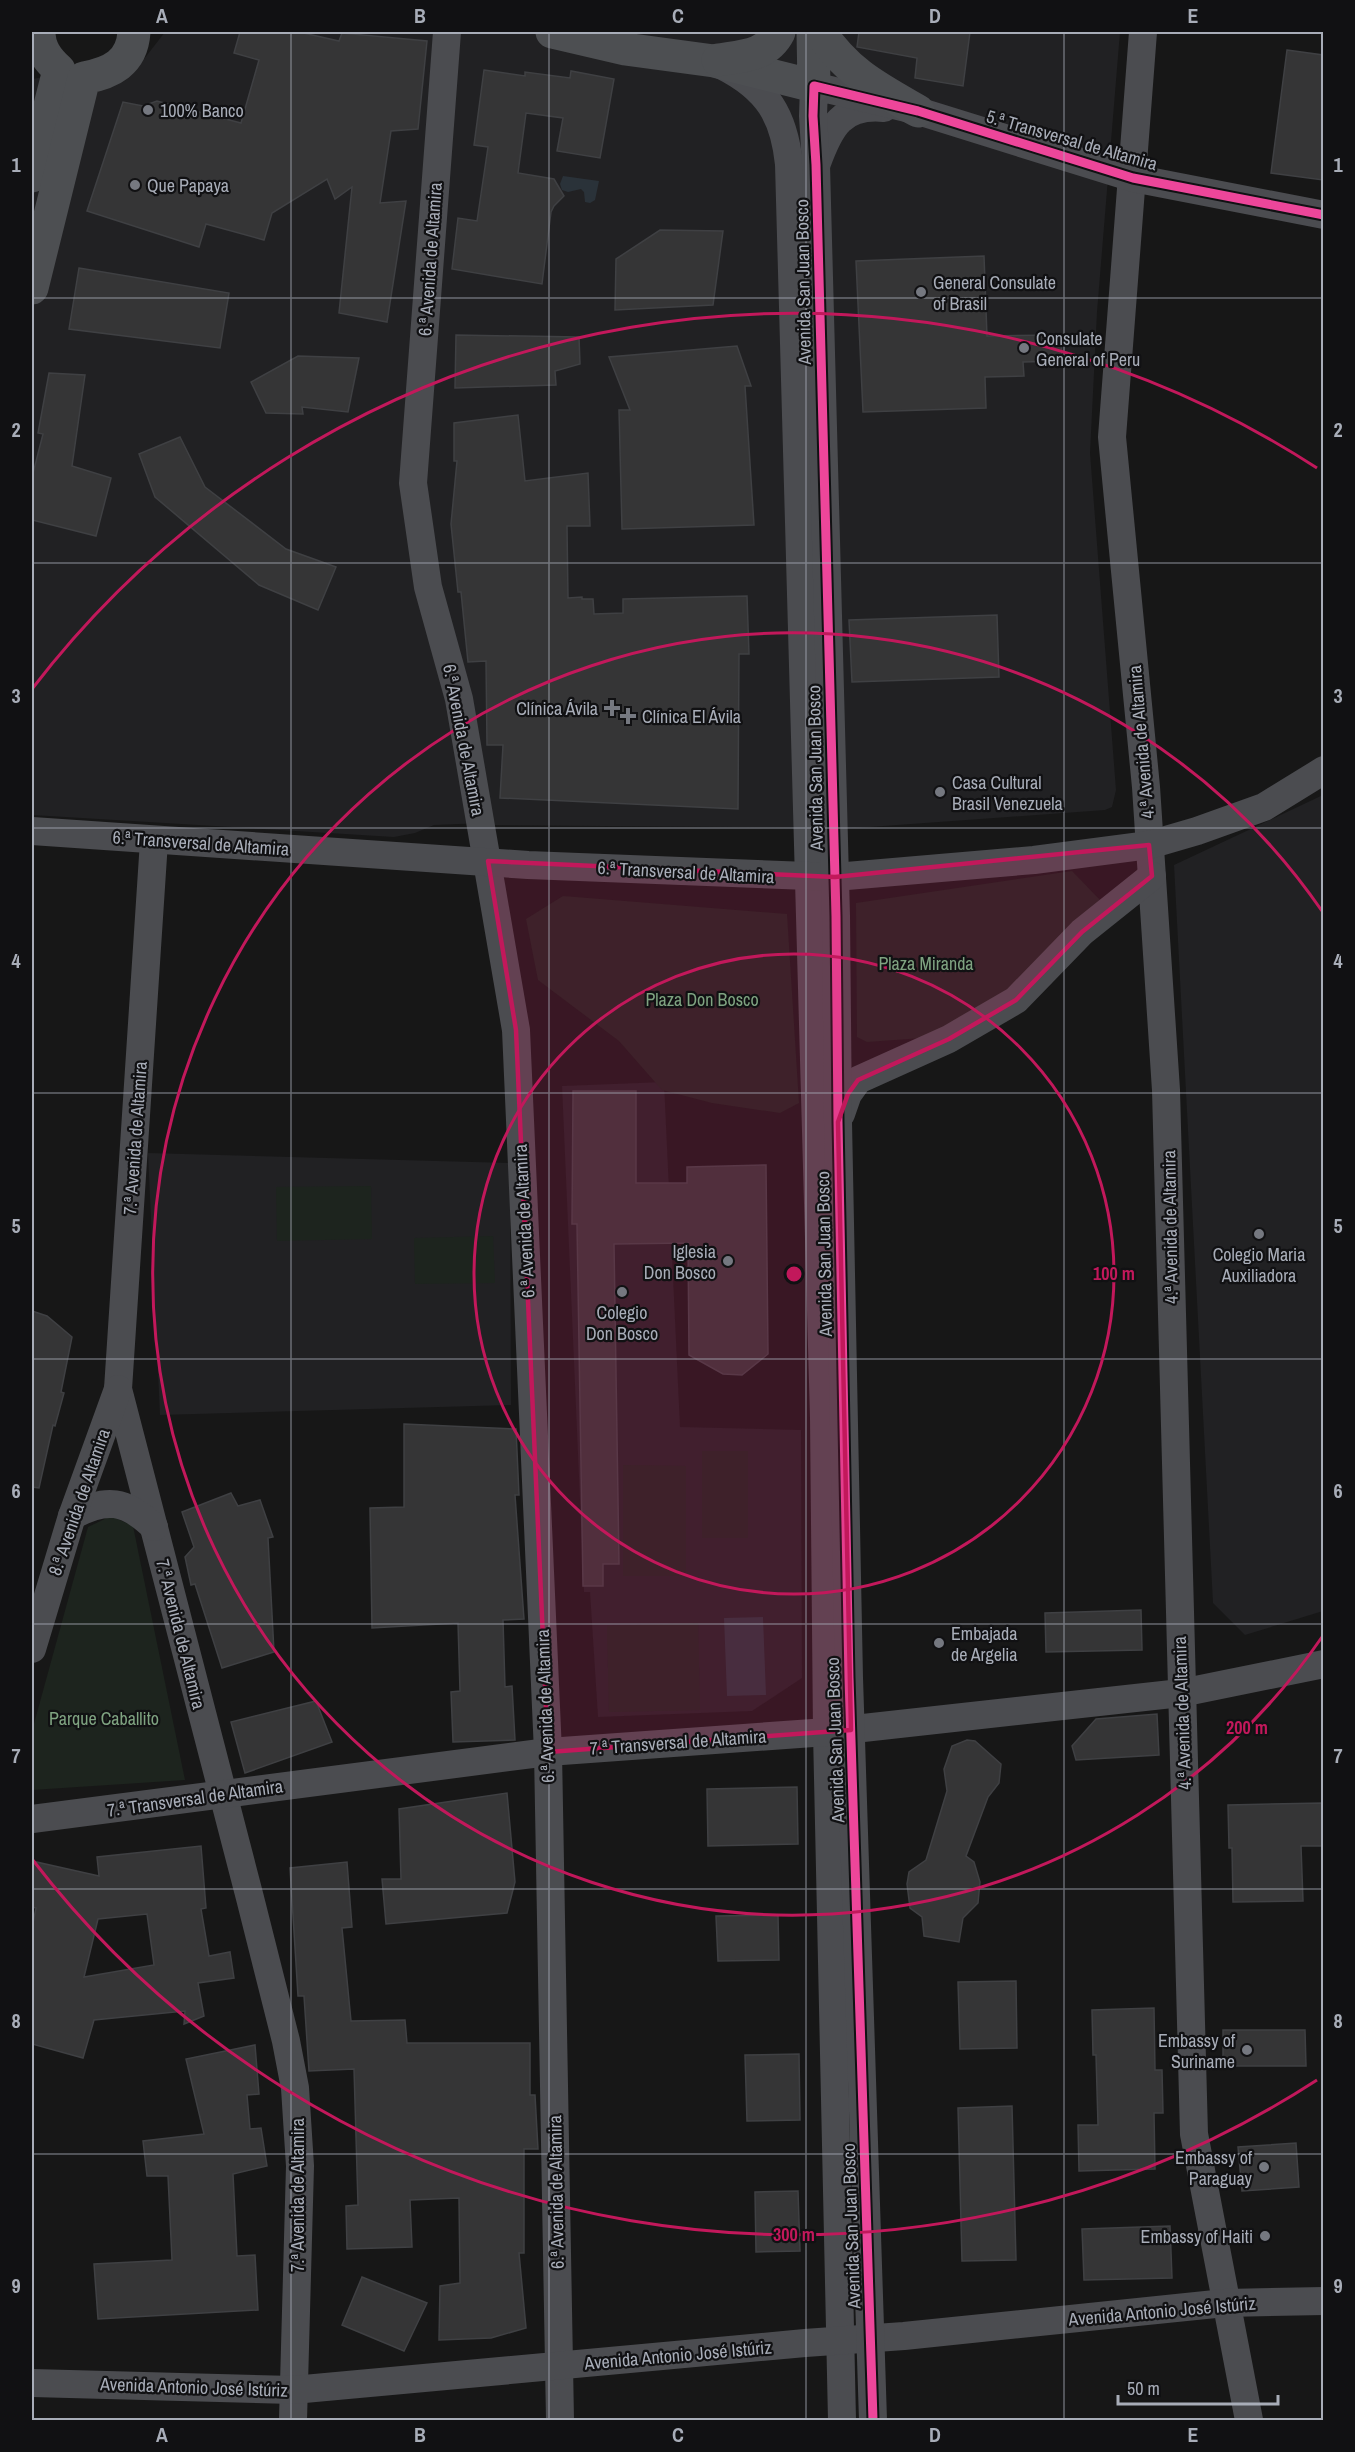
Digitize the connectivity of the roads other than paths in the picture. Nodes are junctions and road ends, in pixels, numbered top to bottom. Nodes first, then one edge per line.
1 (39, 32) edge
2 (447, 32) edge
3 (552, 32) edge
4 (779, 32) edge
5 (787, 32) edge
6 (813, 32) edge
7 (820, 32) edge
8 (1143, 32) edge
9 (136, 34) edge
10 (714, 61) junction
11 (805, 94) junction
12 (918, 111) junction
13 (816, 165) junction
14 (32, 176) edge
15 (1133, 178) junction
16 (1323, 215) edge
17 (32, 288) edge
18 (1323, 770) edge
19 (32, 831) edge
20 (154, 841) junction
21 (1149, 845) junction
22 (488, 861) junction
23 (1152, 876) junction
24 (822, 877) junction
25 (838, 1122) junction
26 (118, 1389) junction
27 (72, 1516) junction
28 (154, 1527) junction
29 (32, 1649) edge
30 (1323, 1664) edge
31 (1181, 1693) junction
32 (839, 1731) junction
33 (548, 1752) junction
34 (222, 1794) junction
35 (32, 1819) edge
36 (1323, 2301) edge
37 (1225, 2303) junction
38 (871, 2339) junction
39 (841, 2341) junction
40 (559, 2366) junction
41 (32, 2383) edge
42 (293, 2390) junction
43 (293, 2421) edge
44 (560, 2421) edge
45 (842, 2421) edge
46 (873, 2421) edge
47 (1249, 2421) edge

1 - 14 main road
2 - 22 street, 6.ª Avenida de Altamira
3 - 10 main road, 5.ª Transversal de Altamira
4 - 10 main road
5 - 11 main road, Avenida San Juan Bosco
6 - 11 main road, Avenida San Juan Bosco
7 - 12 main road
8 - 15 street, 4.ª Avenida de Altamira
9 - 17 main road
10 - 11 main road, 5.ª Transversal de Altamira
10 - 24 street, Avenida San Juan Bosco
11 - 12 street, 5.ª Transversal de Altamira
11 - 13 street, Avenida San Juan Bosco
12 - 13 street, Avenida San Juan Bosco
12 - 15 street, 5.ª Transversal de Altamira
13 - 24 street, Avenida San Juan Bosco
15 - 16 street, 5.ª Transversal de Altamira
15 - 21 street, 4.ª Avenida de Altamira
18 - 21 street, 6.ª Transversal de Altamira
19 - 20 street, 6.ª Transversal de Altamira
20 - 22 street, 6.ª Transversal de Altamira
20 - 26 street, 7.ª Avenida de Altamira
21 - 23 street, 4.ª Avenida de Altamira
21 - 24 street, 6.ª Transversal de Altamira
22 - 24 street, 6.ª Transversal de Altamira
22 - 33 street, 6.ª Avenida de Altamira
23 - 25 street
23 - 31 street, 4.ª Avenida de Altamira
24 - 25 street, Avenida San Juan Bosco
24 - 32 street, Avenida San Juan Bosco
25 - 32 street, Avenida San Juan Bosco
26 - 27 street, 8.ª Avenida de Altamira
26 - 28 street, 7.ª Avenida de Altamira
27 - 28 street
27 - 29 street, 8.ª Avenida de Altamira
28 - 34 street, 7.ª Avenida de Altamira
30 - 31 street, 7.ª Transversal de Altamira
31 - 32 street, 7.ª Transversal de Altamira
31 - 37 street, 4.ª Avenida de Altamira
32 - 33 street, 7.ª Transversal de Altamira
32 - 38 street, Avenida San Juan Bosco
32 - 39 street, Avenida San Juan Bosco
33 - 34 street, 7.ª Transversal de Altamira
33 - 40 street, 6.ª Avenida de Altamira
34 - 35 street, 7.ª Transversal de Altamira
34 - 42 street, 7.ª Avenida de Altamira
36 - 37 street, Avenida Antonio José Istúriz
37 - 38 street, Avenida Antonio José Istúriz
37 - 47 street, 4.ª Avenida de Altamira
38 - 39 street, Avenida Antonio José Istúriz
38 - 46 street, Avenida San Juan Bosco
39 - 40 street, Avenida Antonio José Istúriz
39 - 45 street, Avenida San Juan Bosco
40 - 42 street, Avenida Antonio José Istúriz
40 - 44 street, 6.ª Avenida de Altamira
41 - 42 street, Avenida Antonio José Istúriz
42 - 43 street, 7.ª Avenida de Altamira

